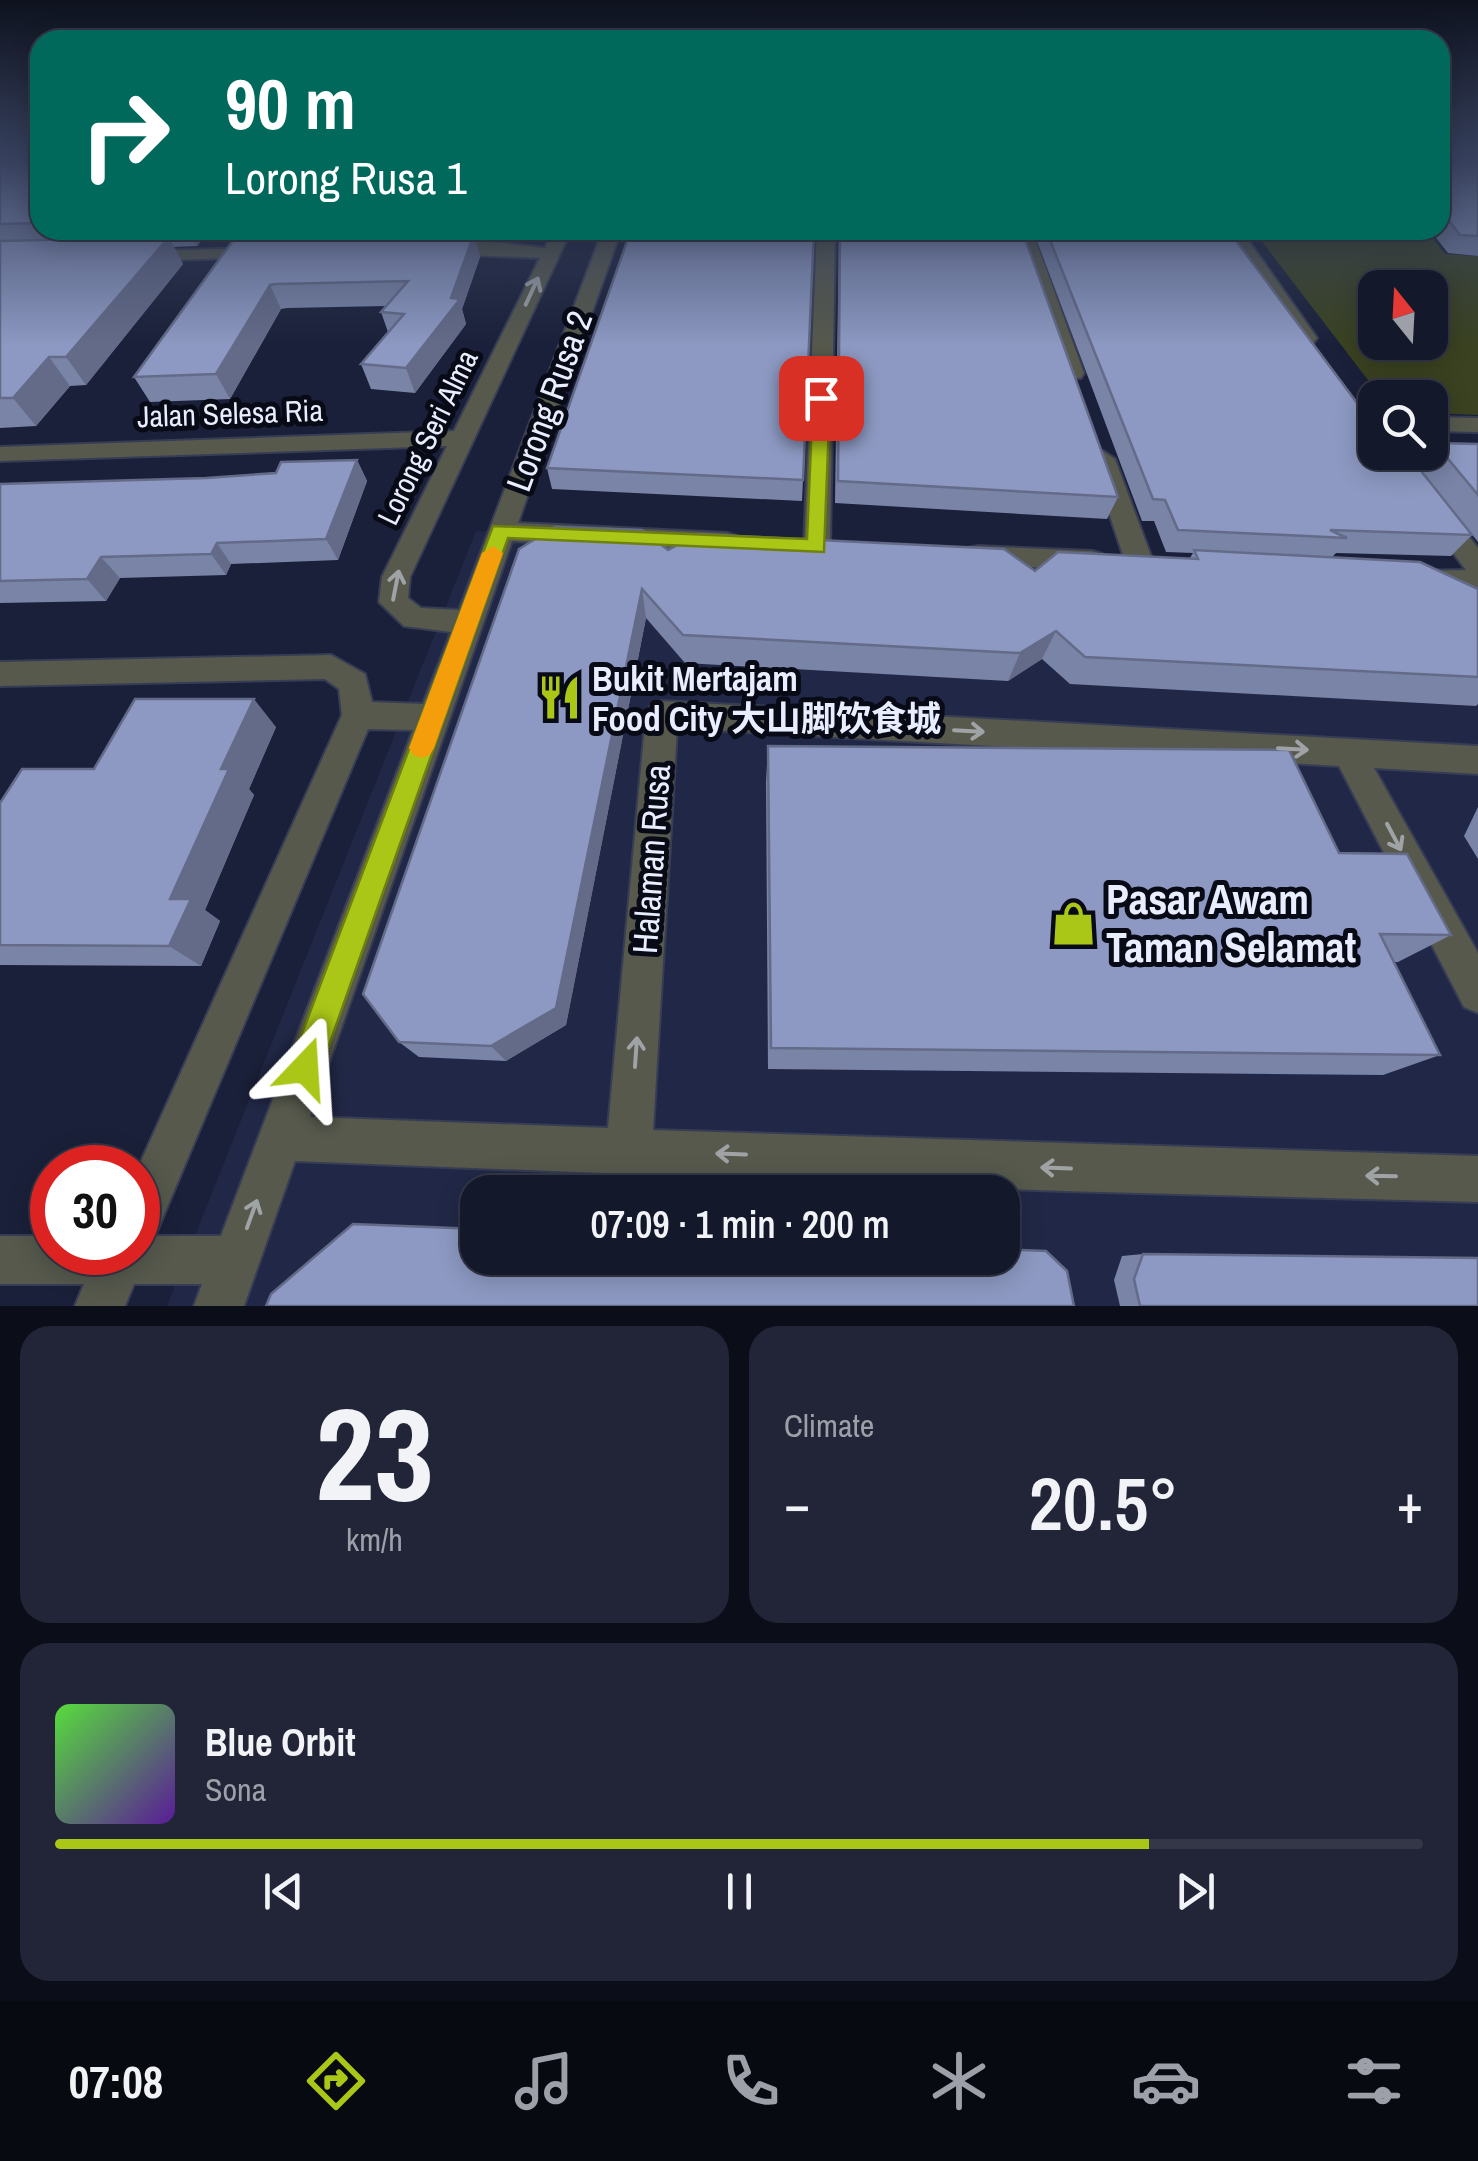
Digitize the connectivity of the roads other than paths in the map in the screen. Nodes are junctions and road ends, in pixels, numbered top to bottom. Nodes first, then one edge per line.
1 (495, 240) edge
2 (506, 240) edge
3 (557, 240) edge
4 (608, 240) edge
5 (826, 240) edge
6 (1026, 240) edge
7 (1239, 240) edge
8 (420, 250) edge
9 (280, 253) edge
10 (550, 254) junction
11 (120, 256) edge
12 (1322, 359) edge
13 (1081, 397) edge
14 (1448, 424) edge
15 (1478, 425) edge
16 (1094, 434) edge
17 (463, 438) junction
18 (0, 454) edge
19 (1403, 470) edge
20 (500, 531) junction
21 (746, 544) edge
22 (781, 545) edge
23 (952, 554) edge
24 (1478, 567) edge
25 (1398, 576) edge
26 (1478, 580) edge
27 (468, 622) junction
28 (0, 674) edge
29 (358, 714) junction
30 (432, 718) junction
31 (1348, 752) junction
32 (1478, 760) edge
33 (1478, 993) edge
34 (280, 1138) junction
35 (629, 1150) junction
36 (160, 1168) edge
37 (1478, 1179) edge
38 (160, 1249) edge
39 (30, 1256) edge
40 (0, 1260) edge
41 (236, 1260) junction
42 (114, 1275) edge
43 (100, 1306) edge
44 (219, 1306) edge

1 - 8 street
2 - 10 street
3 - 10 street, Lorong Seri Alma
4 - 20 street, Lorong Rusa 2
5 - 22 street
6 - 13 street
7 - 12 street
9 - 11 street
17 -> 10 street, Lorong Seri Alma
14 - 15 street
16 - 23 street
17 - 18 street, Jalan Selesa Ria
27 -> 17 street, Lorong Seri Alma
19 - 24 street
20 - 21 street
20 - 27 street, Lorong Rusa 2
25 - 26 street
27 - 30 street, Lorong Rusa 2
28 - 29 street
29 - 30 street
29 - 36 street
30 - 34 street, Lorong Rusa 2
31 - 32 street, Halaman Rusa
31 -> 33 street
35 -> 31 street, Halaman Rusa
34 - 35 street
41 -> 34 street, Lorong Rusa 2
37 -> 35 street
38 - 41 street
39 - 40 street
41 - 44 street, Lorong Rusa 2
42 - 43 street

